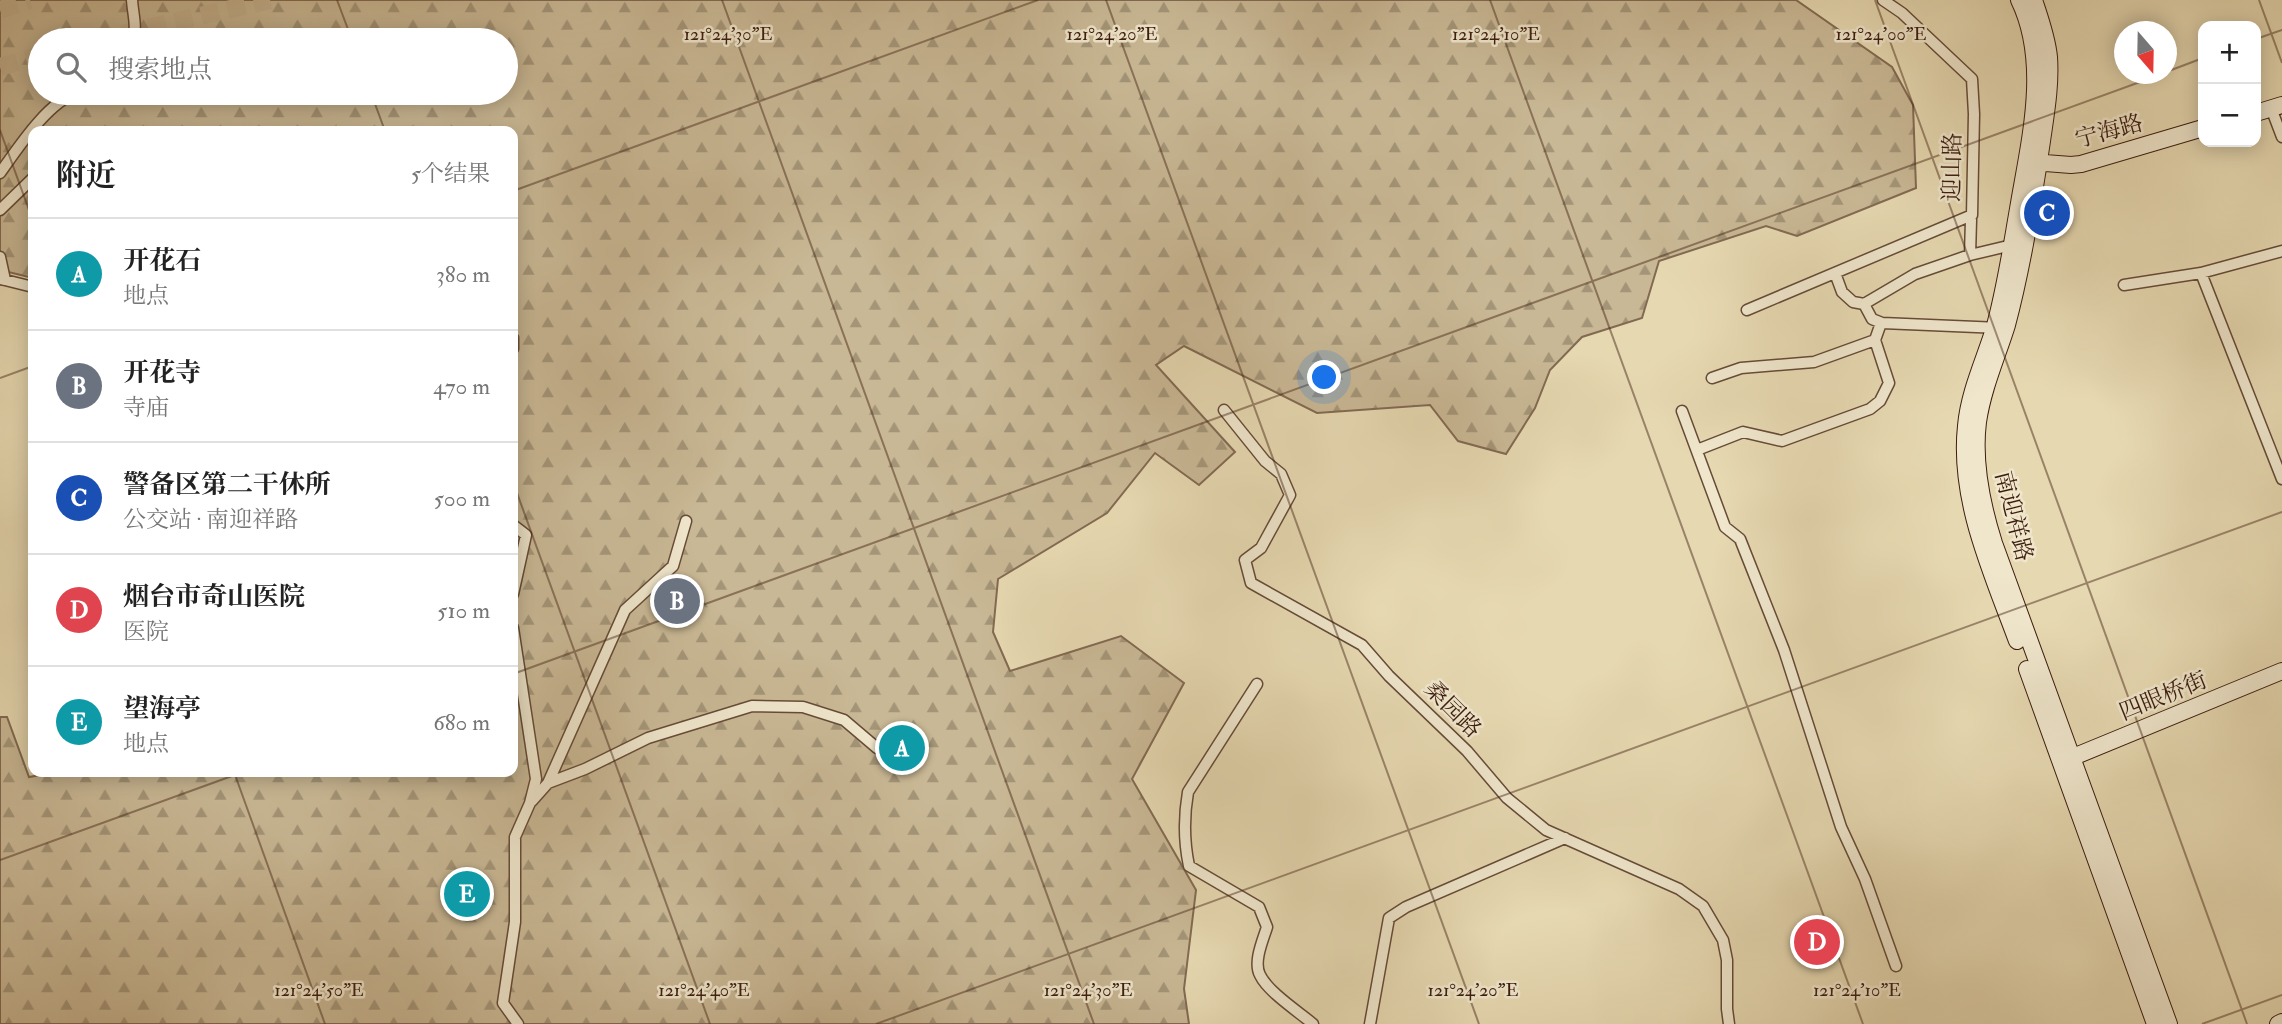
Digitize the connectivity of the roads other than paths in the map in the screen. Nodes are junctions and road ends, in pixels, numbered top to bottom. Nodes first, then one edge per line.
1 (132, 0) edge
2 (1882, 0) edge
3 (2020, 0) edge
4 (2034, 0) edge
5 (136, 28) edge
6 (56, 105) edge
7 (2270, 108) edge
8 (36, 126) edge
9 (2198, 129) edge
10 (28, 135) edge
11 (2282, 137) edge
12 (2032, 162) junction
13 (0, 173) edge
14 (28, 183) edge
15 (0, 210) edge
16 (1971, 219) dead end
17 (2012, 245) junction
18 (2282, 251) edge
19 (1970, 255) junction
20 (0, 257) edge
21 (1835, 273) junction
22 (2201, 273) junction
23 (2, 279) edge
24 (28, 285) edge
25 (2124, 285) dead end
26 (1864, 304) junction
27 (1746, 310) dead end
28 (1881, 323) junction
29 (2000, 328) junction
30 (1875, 340) junction
31 (1712, 378) dead end
32 (1224, 410) dead end
33 (1682, 411) dead end
34 (1697, 450) junction
35 (2282, 480) edge
36 (686, 521) dead end
37 (518, 529) edge
38 (518, 572) edge
39 (518, 661) edge
40 (2282, 671) edge
41 (1257, 684) dead end
42 (877, 748) dead end
43 (2065, 760) junction
44 (548, 783) junction
45 (530, 803) junction
46 (1565, 838) junction
47 (1896, 966) dead end
48 (518, 1024) edge
49 (1313, 1024) edge
50 (1370, 1024) edge
51 (1729, 1024) edge
52 (2155, 1024) edge
53 (2169, 1024) edge

1 - 5 street
2 - 21 street, 迎山路
3 - 12 main road, 南迎祥路
4 - 12 main road, 南迎祥路
6 - 8 street
7 - 11 street
9 - 12 main road, 宁海路
10 - 13 street
12 - 17 main road, 南迎祥路
12 - 29 main road, 南迎祥路
14 - 15 street
16 - 19 street
17 - 19 street
17 - 29 main road, 南迎祥路
18 - 22 street
19 - 26 street
20 - 23 street
21 - 26 street
21 - 27 street, 迎山路
22 - 25 street
22 - 35 street
23 - 24 street
26 - 28 street
28 - 29 street
28 - 30 street
29 - 43 main road, 南迎祥路
30 - 31 street
30 - 34 street
32 - 46 street, 桑园路
33 - 34 street
34 - 47 street
36 - 44 street
37 - 38 street
39 - 45 street
40 - 43 main road, 四眼桥街
41 - 49 street
42 - 44 street
43 - 52 main road, 南迎祥路
43 - 53 main road, 南迎祥路
44 - 45 street
45 - 48 street
46 - 50 street
46 - 51 street, 桑园路

